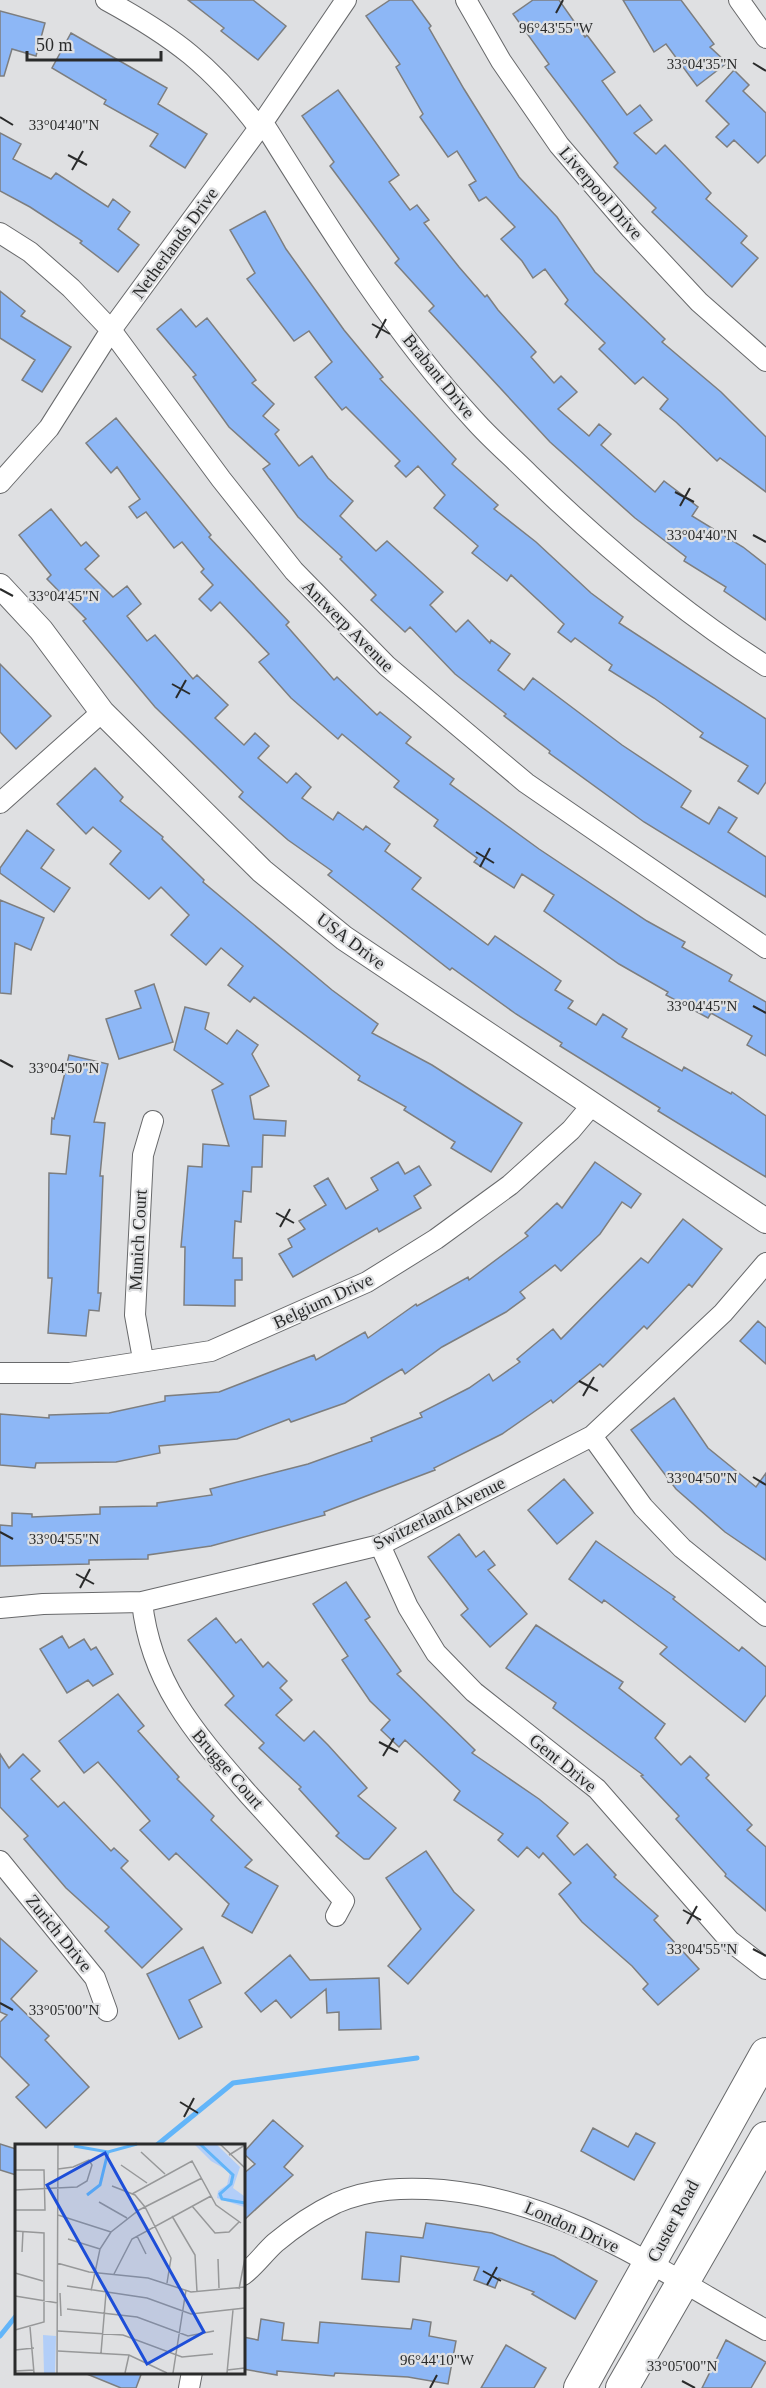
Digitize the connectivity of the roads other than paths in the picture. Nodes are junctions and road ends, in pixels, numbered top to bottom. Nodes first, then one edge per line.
1 (106, 0) edge
2 (346, 0) edge
3 (466, 0) edge
4 (739, 0) edge
5 (766, 38) edge
6 (259, 128) junction
7 (0, 233) edge
8 (111, 330) junction
9 (766, 361) edge
10 (0, 483) edge
11 (0, 586) edge
12 (766, 666) edge
13 (102, 712) junction
14 (0, 803) edge
15 (766, 948) edge
16 (592, 1105) junction
17 (153, 1121) dead end
18 (766, 1221) edge
19 (766, 1263) edge
20 (143, 1359) junction
21 (0, 1373) edge
22 (592, 1437) junction
23 (380, 1545) junction
24 (142, 1602) junction
25 (0, 1608) edge
26 (766, 1616) edge
27 (0, 1861) edge
28 (336, 1916) dead end
29 (766, 1969) edge
30 (107, 2011) dead end
31 (766, 2054) edge
32 (766, 2138) edge
33 (650, 2264) junction
34 (244, 2274) edge
35 (683, 2283) junction
36 (766, 2330) edge
37 (192, 2373) edge
38 (189, 2388) edge
39 (580, 2388) edge
40 (622, 2388) edge

1 - 6 street, Brabant Drive
2 - 6 street, Netherlands Drive
3 - 9 street, Liverpool Drive
4 - 5 street
6 - 8 street, Netherlands Drive
6 - 12 street, Brabant Drive
7 - 8 street, Antwerp Avenue
8 - 10 street, Netherlands Drive
8 - 15 street, Antwerp Avenue
11 - 13 street, USA Drive
13 - 14 street
13 - 16 street, USA Drive
16 - 18 street, USA Drive
16 - 20 street, Belgium Drive
17 - 20 street, Munich Court
19 - 22 street, Switzerland Avenue
20 - 21 street, Belgium Drive
22 - 23 street, Switzerland Avenue
22 - 26 street
23 - 24 street, Switzerland Avenue
23 - 29 street, Gent Drive
24 - 25 street, Switzerland Avenue
24 - 28 street, Brugge Court
27 - 30 street, Zurich Drive
31 - 33 main road, Custer Road
32 - 35 main road, Custer Road
33 - 34 street, London Drive
33 - 35 street, London Drive
33 - 39 main road, Custer Road
35 - 36 street, London Drive
35 - 40 main road, Custer Road
37 - 38 street

